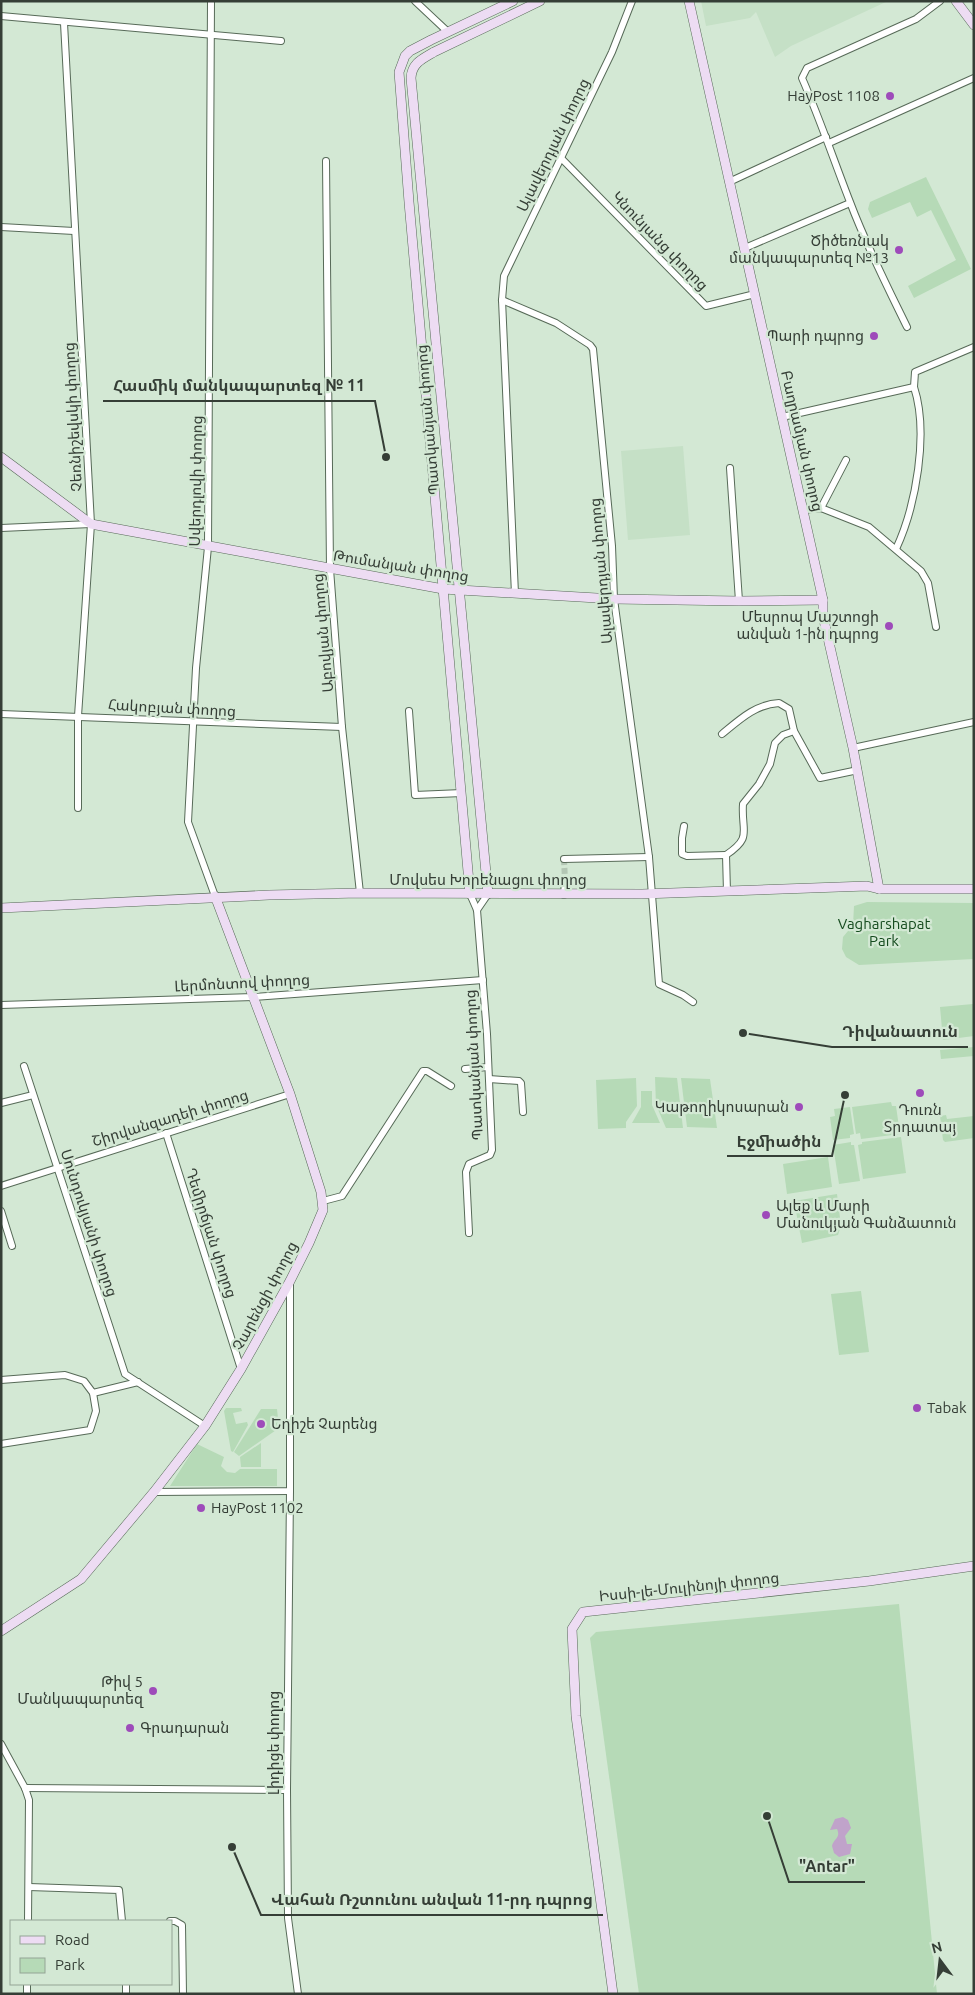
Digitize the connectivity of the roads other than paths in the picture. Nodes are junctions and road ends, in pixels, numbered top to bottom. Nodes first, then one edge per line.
1 (211, 1) edge
2 (415, 1) edge
3 (513, 1) edge
4 (540, 1) edge
5 (632, 1) edge
6 (690, 1) edge
7 (940, 1) edge
8 (956, 1) edge
9 (1, 16) edge
10 (64, 23) junction
11 (974, 25) edge
12 (448, 32) junction
13 (210, 36) junction
14 (281, 42) dead end
15 (974, 78) edge
16 (828, 140) junction
17 (561, 158) junction
18 (326, 161) dead end
19 (729, 182) junction
20 (422, 201) junction
21 (409, 202) junction
22 (850, 203) junction
23 (1, 227) edge
24 (74, 231) junction
25 (745, 248) junction
26 (755, 294) junction
27 (502, 300) junction
28 (907, 327) dead end
29 (974, 347) edge
30 (914, 387) junction
31 (782, 416) junction
32 (1, 457) edge
33 (846, 460) dead end
34 (730, 468) dead end
35 (821, 508) junction
36 (803, 510) junction
37 (92, 524) junction
38 (1, 528) edge
39 (208, 546) junction
40 (896, 549) junction
41 (330, 569) junction
42 (443, 589) junction
43 (458, 590) junction
44 (515, 594) junction
45 (614, 599) junction
46 (823, 600) junction
47 (739, 602) junction
48 (936, 627) dead end
49 (408, 712) dead end
50 (1, 714) edge
51 (78, 716) junction
52 (194, 722) junction
53 (974, 722) edge
54 (342, 727) junction
55 (794, 731) junction
56 (722, 734) dead end
57 (853, 748) junction
58 (858, 770) junction
59 (462, 793) junction
60 (78, 808) dead end
61 (684, 826) dead end
62 (726, 855) junction
63 (649, 857) junction
64 (564, 859) dead end
65 (564, 881) tunnel mouth
66 (879, 889) junction
67 (974, 889) edge
68 (727, 892) junction
69 (360, 893) junction
70 (653, 893) junction
71 (470, 894) junction
72 (488, 894) junction
73 (564, 894) junction
74 (215, 896) junction
75 (1, 908) edge
76 (477, 910) junction
77 (483, 980) junction
78 (253, 997) junction
79 (693, 1002) dead end
80 (1, 1005) edge
81 (24, 1066) dead end
82 (488, 1067) junction
83 (465, 1069) dead end
84 (489, 1079) junction
85 (451, 1086) dead end
86 (290, 1094) junction
87 (33, 1095) junction
88 (1, 1103) edge
89 (523, 1112) dead end
90 (166, 1133) junction
91 (57, 1167) junction
92 (1, 1186) edge
93 (323, 1201) junction
94 (1, 1211) edge
95 (469, 1233) dead end
96 (12, 1246) dead end
97 (290, 1281) junction
98 (241, 1369) junction
99 (1, 1380) edge
100 (138, 1382) junction
101 (93, 1393) junction
102 (205, 1426) junction
103 (1, 1444) edge
104 (290, 1491) junction
105 (154, 1492) junction
106 (974, 1566) edge
107 (1, 1631) edge
108 (1, 1744) edge
109 (25, 1788) junction
110 (286, 1790) junction
111 (29, 1887) junction
112 (28, 1920) edge
113 (122, 1920) edge
114 (172, 1921) edge
115 (183, 1994) edge
116 (298, 1994) edge
117 (613, 1994) edge

1 - 13 street, Սվերդլովի փողոց
2 - 12 street
3 - 12 main road, Պատկանյան փողոց
4 - 20 main road, Պատկանյան փողոց
5 - 17 street, Ալավերդյան փողոց
6 - 19 main road, Բաղրամյան փողոց
7 - 16 street
8 - 11 main road
9 - 10 street
10 - 13 street
10 - 24 street, Չեռնիշեվսկի փողոց
12 - 21 main road, Պատկանյան փողոց
13 - 14 street
13 - 39 street, Սվերդլովի փողոց
15 - 16 street
16 - 19 street
16 - 22 street
17 - 26 street, Կնունյանց փողոց
17 - 27 street, Ալավերդյան փողոց
18 - 41 street, Աբովյան փողոց
19 - 25 main road, Բաղրամյան փողոց
20 - 21 main road
20 - 43 main road, Պատկանյան փողոց
21 - 42 main road, Պատկանյան փողոց
22 - 25 street
22 - 28 street
23 - 24 street
24 - 37 street, Չեռնիշեվսկի փողոց
25 - 26 main road, Բաղրամյան փողոց
26 - 31 main road, Բաղրամյան փողոց
27 - 44 street, Ալավերդյան փողոց
27 - 45 street, Ալավերդյան փողոց
29 - 30 street
30 - 31 street
30 - 40 street
31 - 36 main road, Բաղրամյան փողոց
32 - 37 main road, Թումանյան փողոց
33 - 35 street
34 - 47 street
35 - 36 street
35 - 40 street
36 - 46 main road, Բաղրամյան փողոց
37 - 38 street
37 - 39 main road, Թումանյան փողոց
37 - 51 street, Չեռնիշեվսկի փողոց
39 - 41 main road, Թումանյան փողոց
39 - 52 street, Սվերդլովի փողոց
40 - 48 street
41 - 42 main road, Թումանյան փողոց
41 - 54 street, Աբովյան փողոց
42 - 43 main road, Թումանյան փողոց
42 - 59 main road, Պատկանյան փողոց
43 - 44 main road, Թումանյան փողոց
43 - 72 main road, Պատկանյան փողոց
44 - 45 main road, Թումանյան փողոց
45 - 47 main road, Թումանյան փողոց
45 - 63 street, Ալավերդյան փողոց
46 - 47 main road, Թումանյան փողոց
46 - 57 main road, Բաղրամյան փողոց
49 - 59 street
50 - 51 street, Հակոբյան փողոց
51 - 52 street, Հակոբյան փողոց
51 - 60 street, Չեռնիշեվսկի փողոց
52 - 54 street, Հակոբյան փողոց
52 - 74 street, Սվերդլովի փողոց
53 - 57 street
54 - 69 street, Աբովյան փողոց
55 - 56 street
55 - 58 street
55 - 62 street
57 - 58 main road, Բաղրամյան փողոց
58 - 66 main road, Բաղրամյան փողոց
59 - 71 main road, Պատկանյան փողոց
61 - 62 street
62 - 68 street
63 - 64 street
63 - 70 street, Ալավերդյան փողոց
65 - 73 street
66 - 67 main road, Մովսես Խորենացու փողոց
66 - 68 main road, Մովսես Խորենացու փողոց
68 - 70 main road, Մովսես Խորենացու փողոց
69 - 71 main road, Մովսես Խորենացու փողոց
69 - 74 main road, Մովսես Խորենացու փողոց
70 - 73 main road, Մովսես Խորենացու փողոց
70 - 79 street, Ալավերդյան փողոց
71 - 72 main road, Մովսես Խորենացու փողոց
71 - 76 street, Պատկանյան փողոց
72 - 73 main road, Մովսես Խորենացու փողոց
72 - 76 street
74 - 75 main road, Մովսես Խորենացու փողոց
74 - 78 main road
76 - 77 street, Պատկանյան փողոց
77 - 78 street, Լերմոնտով փողոց
77 - 82 street, Պատկանյան փողոց
78 - 80 street, Լերմոնտով փողոց
78 - 86 main road
81 - 87 street, Սունդուկյանի փողոց
82 - 83 street
82 - 84 street, Պատկանյան փողոց
84 - 89 street
84 - 95 street, Պատկանյան փողոց
85 - 93 street
86 - 90 street, Շիրվանզադեի փողոց
86 - 93 main road
87 - 88 street
87 - 91 street, Սունդուկյանի փողոց
90 - 91 street, Շիրվանզադեի փողոց
90 - 98 street, Դեմիրճյան փողոց
91 - 92 street, Շիրվանզադեի փողոց
91 - 100 street, Սունդուկյանի փողոց
93 - 97 main road, Չարենցի փողոց
94 - 96 street
97 - 98 main road, Չարենցի փողոց
97 - 104 street, Լիդիցե փողոց
98 - 102 main road, Չարենցի փողոց
99 - 101 street
100 - 101 street
100 - 102 street, Սունդուկյանի փողոց
101 - 103 street
102 - 105 main road, Չարենցի փողոց
104 - 105 street
104 - 110 street, Լիդիցե փողոց
105 - 107 main road, Չարենցի փողոց
106 - 117 main road, Իսսի-լե-Մուլինոյի փողոց
108 - 109 street
109 - 110 street
109 - 111 street
110 - 116 street, Լիդիցե փողոց
111 - 112 street
111 - 113 street
114 - 115 street

